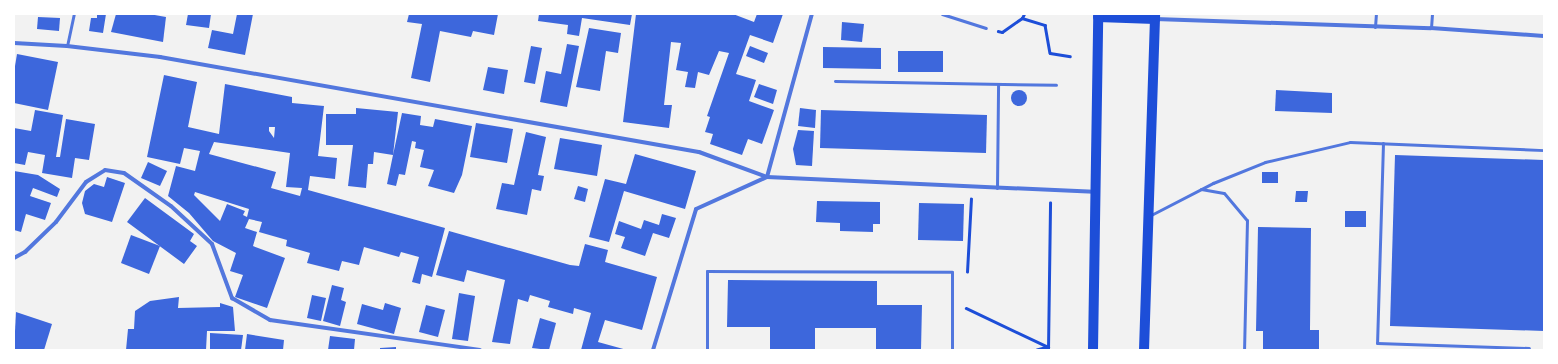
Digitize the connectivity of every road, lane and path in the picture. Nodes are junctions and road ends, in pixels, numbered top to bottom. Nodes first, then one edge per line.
1 (74, 14) edge
2 (812, 14) edge
3 (942, 14) edge
4 (1024, 14) edge
5 (1376, 14) edge
6 (1432, 14) edge
7 (1098, 15) edge
8 (1155, 16) edge
9 (1022, 18) junction
10 (1375, 27) junction
11 (986, 28) joint
12 (1432, 28) junction
13 (1544, 36) edge
14 (14, 43) edge
15 (67, 46) junction
16 (1070, 56) dead end
17 (835, 81) dead end
18 (998, 84) junction
19 (1056, 85) dead end
20 (1383, 143) junction
21 (1544, 150) edge
22 (767, 177) junction
23 (972, 186) junction
24 (997, 188) junction
25 (1202, 189) junction
26 (1051, 190) junction
27 (1094, 192) junction
28 (1148, 217) junction
29 (14, 258) edge
30 (966, 273) dead end
31 (966, 302) dead end
32 (966, 308) junction
33 (966, 315) dead end
34 (1048, 348) edge
35 (1529, 348) dead end
36 (480, 350) edge
37 (653, 350) edge
38 (707, 350) edge
39 (952, 350) edge
40 (1037, 350) edge
41 (1093, 350) edge
42 (1144, 350) edge
43 (1244, 350) edge

1 - 15 lane
2 - 22 street
3 - 11 lane
4 - 9 path
5 - 10 lane
6 - 12 lane
7 - 8 main road
7 - 27 main road
8 - 10 street
8 - 28 main road
9 - 11 path
9 - 16 path
10 - 12 street
12 - 13 street
14 - 15 street
15 - 22 street
17 - 18 lane
18 - 19 lane
18 - 24 lane
20 - 21 lane
20 - 25 lane
20 - 35 lane
22 - 23 street
22 - 37 street
23 - 24 street
23 - 30 path
24 - 26 street
25 - 28 lane
25 - 43 lane
26 - 27 street
26 - 34 path
27 - 41 main road
28 - 42 main road
29 - 36 street
31 - 32 path
32 - 33 path
32 - 34 path
34 - 40 path
38 - 39 lane

